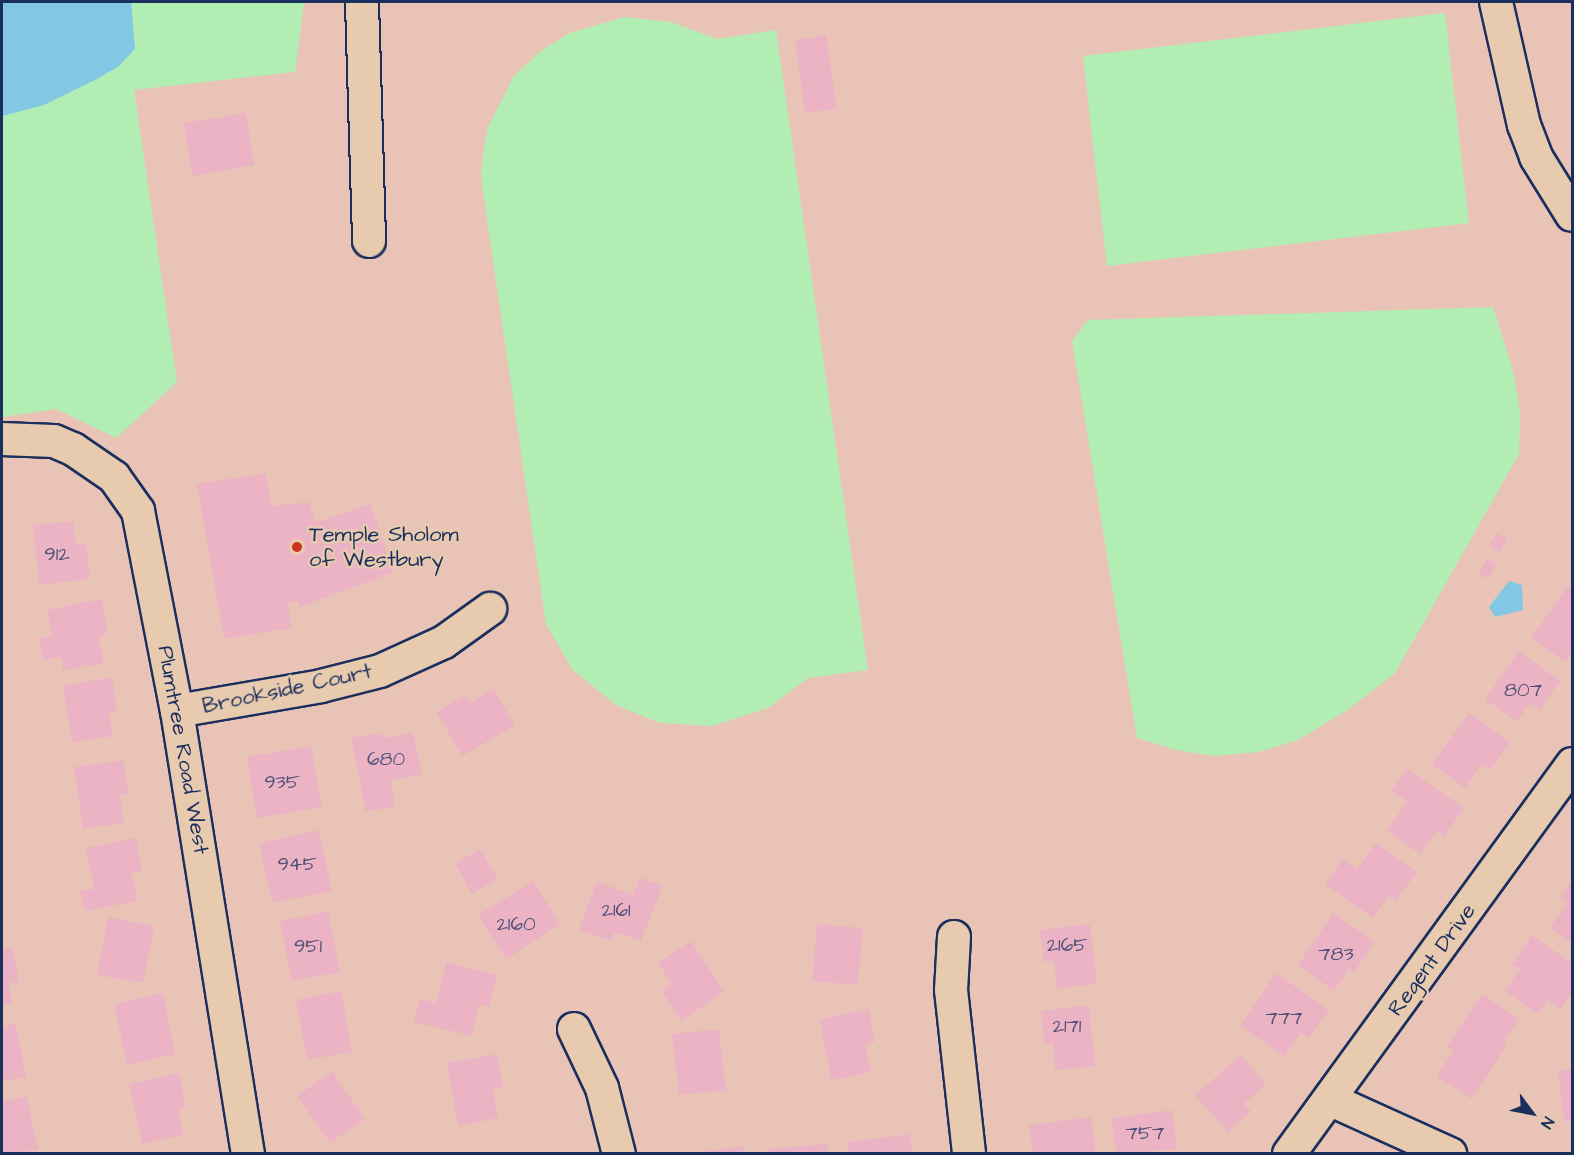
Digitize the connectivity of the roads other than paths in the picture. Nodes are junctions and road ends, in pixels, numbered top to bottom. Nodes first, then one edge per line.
1 (362, 2) edge
2 (1496, 2) edge
3 (1572, 215) edge
4 (369, 241) dead end
5 (2, 439) edge
6 (490, 609) dead end
7 (177, 711) junction
8 (1572, 764) edge
9 (954, 937) dead end
10 (574, 1029) dead end
11 (1331, 1100) junction
12 (248, 1154) edge
13 (619, 1154) edge
14 (969, 1154) edge
15 (1289, 1154) edge
16 (1450, 1154) edge

1 - 4 street
2 - 3 street
5 - 7 street, Plumtree Road West
6 - 7 street, Brookside Court
7 - 12 street, Plumtree Road West
8 - 11 street, Regent Drive
9 - 14 street
10 - 13 street
11 - 15 street, Regent Drive
11 - 16 street

